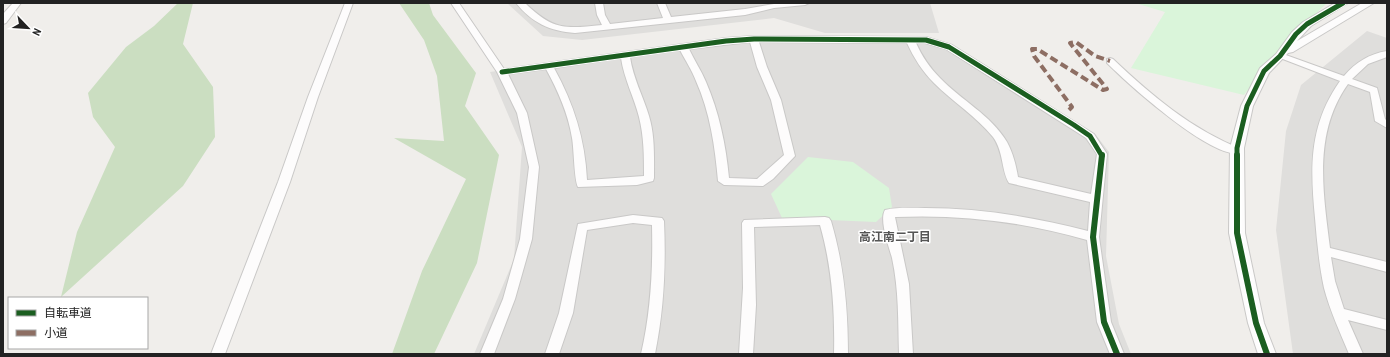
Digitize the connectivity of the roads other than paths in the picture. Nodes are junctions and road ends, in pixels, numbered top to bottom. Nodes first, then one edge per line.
1 (17, 3) edge
2 (349, 3) edge
3 (455, 3) edge
4 (520, 3) edge
5 (599, 3) edge
6 (661, 3) edge
7 (726, 3) edge
8 (805, 3) edge
9 (1343, 3) edge
10 (1364, 4) edge
11 (733, 13) junction
12 (668, 19) junction
13 (3, 21) edge
14 (607, 27) junction
15 (754, 39) junction
16 (910, 40) junction
17 (684, 48) junction
18 (1387, 54) edge
19 (625, 56) junction
20 (1280, 56) junction
21 (1110, 60) dead end
22 (550, 66) junction
23 (502, 72) junction
24 (1346, 80) junction
25 (1387, 125) edge
26 (1238, 151) junction
27 (1096, 199) junction
28 (1093, 237) junction
29 (1324, 251) junction
30 (1387, 267) edge
31 (1340, 313) junction
32 (1387, 325) edge
33 (218, 354) edge
34 (487, 354) edge
35 (552, 354) edge
36 (648, 354) edge
37 (746, 354) edge
38 (841, 354) edge
39 (906, 354) edge
40 (1117, 354) edge
41 (1267, 354) edge
42 (1356, 354) edge

1 - 13 street
2 - 33 street
3 - 23 street
4 - 14 street
5 - 14 street
6 - 12 street
7 - 11 street
8 - 11 street
9 - 20 street
10 - 20 street
11 - 12 street
12 - 14 street
15 - 16 street
15 - 17 street
15 - 17 street
16 - 27 street
16 - 27 street
17 - 19 street
18 - 24 street
19 - 22 street
19 - 22 street
20 - 24 street
20 - 26 street
21 - 26 street
22 - 23 street
23 - 34 street
24 - 25 street
24 - 29 street
26 - 41 street
27 - 28 street
28 - 39 street
28 - 40 street
29 - 30 street
29 - 31 street
31 - 32 street
31 - 42 street
35 - 36 street
37 - 38 street

